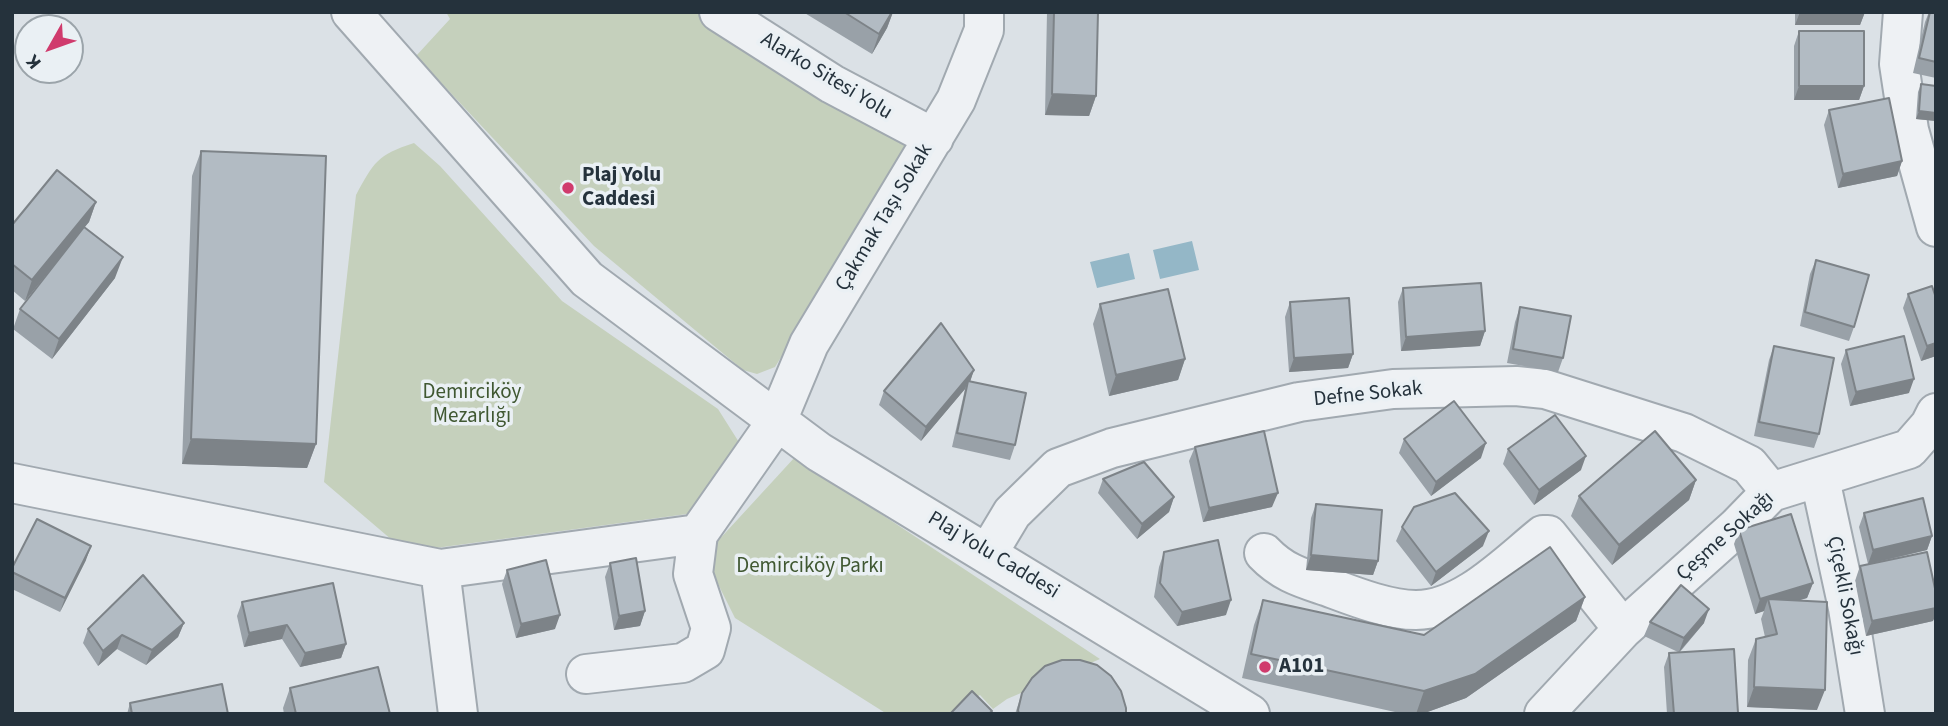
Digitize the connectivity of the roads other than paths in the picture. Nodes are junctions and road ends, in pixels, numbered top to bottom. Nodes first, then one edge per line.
1 (719, 12) edge
2 (984, 12) edge
3 (1903, 12) edge
4 (359, 16) edge
5 (933, 138) junction
6 (1936, 227) edge
7 (1936, 413) edge
8 (777, 421) junction
9 (1820, 479) junction
10 (12, 483) edge
11 (1771, 492) junction
12 (698, 534) junction
13 (988, 553) junction
14 (1264, 553) dead end
15 (440, 569) junction
16 (1623, 629) junction
17 (586, 674) dead end
18 (458, 714) edge
19 (1251, 714) edge
20 (1545, 714) edge
21 (1865, 714) edge

1 - 5 street, Alarko Sitesi Yolu
2 - 5 street, Çakmak Taşı Sokak
3 - 6 street
4 - 8 street, Plaj Yolu Caddesi
5 - 8 street, Çakmak Taşı Sokak
7 - 9 street, Çeşme Sokağı
8 - 12 street, Çakmak Taşı Sokak
8 - 13 street, Plaj Yolu Caddesi
9 - 11 street, Çeşme Sokağı
9 - 21 street, Çiçekli Sokağı
10 - 15 street
11 - 13 street, Defne Sokak
11 - 16 street, Çeşme Sokağı
12 - 15 street
12 - 17 street
13 - 19 street, Plaj Yolu Caddesi
14 - 16 street
15 - 18 street
16 - 20 street, Çeşme Sokağı

